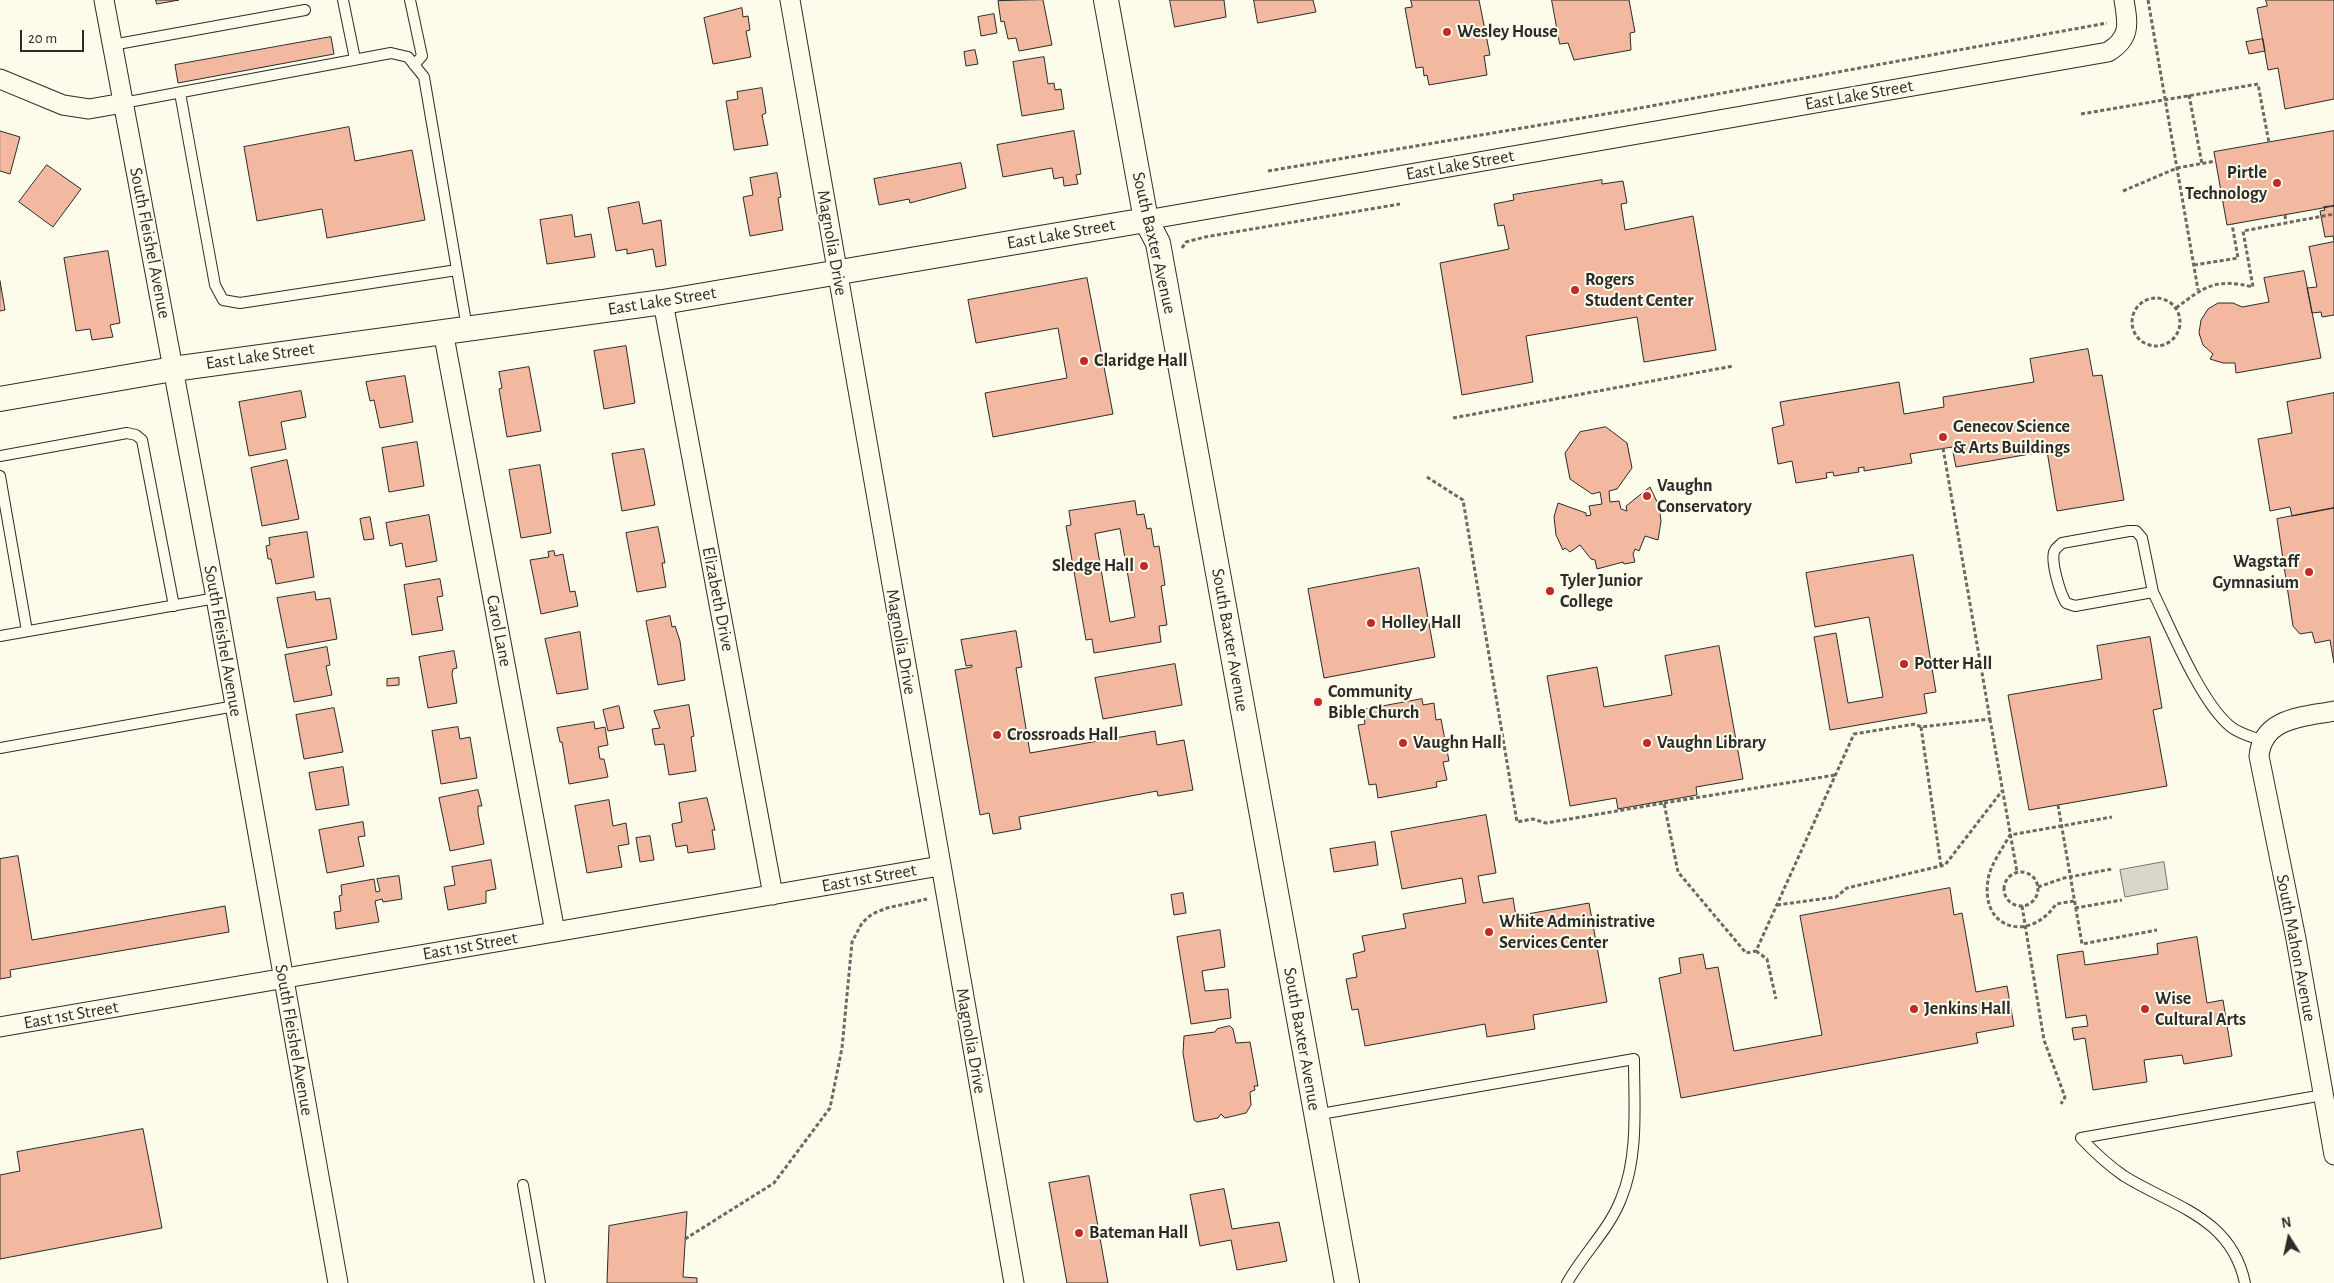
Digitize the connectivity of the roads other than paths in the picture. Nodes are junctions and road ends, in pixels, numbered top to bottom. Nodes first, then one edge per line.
1 (104, 0) edge
2 (343, 0) edge
3 (410, 0) edge
4 (790, 0) edge
5 (1106, 0) edge
6 (2126, 9) edge
7 (305, 10) dead end
8 (112, 44) junction
9 (354, 59) junction
10 (414, 65) junction
11 (0, 78) edge
12 (180, 93) junction
13 (123, 103) junction
14 (1146, 220) junction
15 (457, 270) junction
16 (837, 272) junction
17 (663, 302) junction
18 (467, 328) junction
19 (443, 331) junction
20 (173, 368) junction
21 (0, 399) edge
22 (0, 456) edge
23 (0, 476) edge
24 (2153, 592) junction
25 (216, 598) junction
26 (174, 606) junction
27 (27, 631) junction
28 (0, 636) edge
29 (235, 706) junction
30 (2334, 712) edge
31 (2263, 741) junction
32 (0, 748) edge
33 (940, 866) junction
34 (773, 895) junction
35 (555, 932) junction
36 (283, 978) junction
37 (0, 1027) edge
38 (2323, 1095) junction
39 (1315, 1115) junction
40 (2334, 1155) edge
41 (523, 1185) dead end
42 (338, 1283) edge
43 (540, 1283) edge
44 (1014, 1283) edge
45 (1347, 1283) edge
46 (1567, 1283) edge
47 (2245, 1283) edge

1 - 8 street, South Fleishel Avenue
2 - 9 lane
3 - 10 lane
4 - 16 street, Magnolia Drive
5 - 14 street, South Baxter Avenue
6 - 14 street, East Lake Street
7 - 8 lane
8 - 13 street, South Fleishel Avenue
9 - 10 lane
9 - 12 lane
10 - 15 lane
11 - 13 street
12 - 13 lane
12 - 15 lane
13 - 20 street, South Fleishel Avenue
14 - 16 street, East Lake Street
14 - 39 street, South Baxter Avenue
15 - 18 lane
16 - 17 street, East Lake Street
16 - 33 street, Magnolia Drive
17 - 18 street, East Lake Street
17 - 34 street, Elizabeth Drive
18 - 19 street, East Lake Street
19 - 20 street, East Lake Street
19 - 35 street, Carol Lane
20 - 21 street, East Lake Street
20 - 25 street, South Fleishel Avenue
22 - 26 lane
23 - 27 lane
24 - 24 lane
24 - 31 lane
25 - 26 lane
25 - 29 street, South Fleishel Avenue
26 - 27 lane
27 - 28 lane
29 - 32 lane
29 - 36 street, South Fleishel Avenue
30 - 31 street
31 - 38 street, South Mahon Avenue
33 - 34 street, East 1st Street
33 - 44 street, Magnolia Drive
34 - 35 street, East 1st Street
35 - 36 street, East 1st Street
36 - 37 street, East 1st Street
36 - 42 street, South Fleishel Avenue
38 - 40 street, South Mahon Avenue
38 - 47 lane
39 - 45 street, South Baxter Avenue
39 - 46 lane
41 - 43 lane

